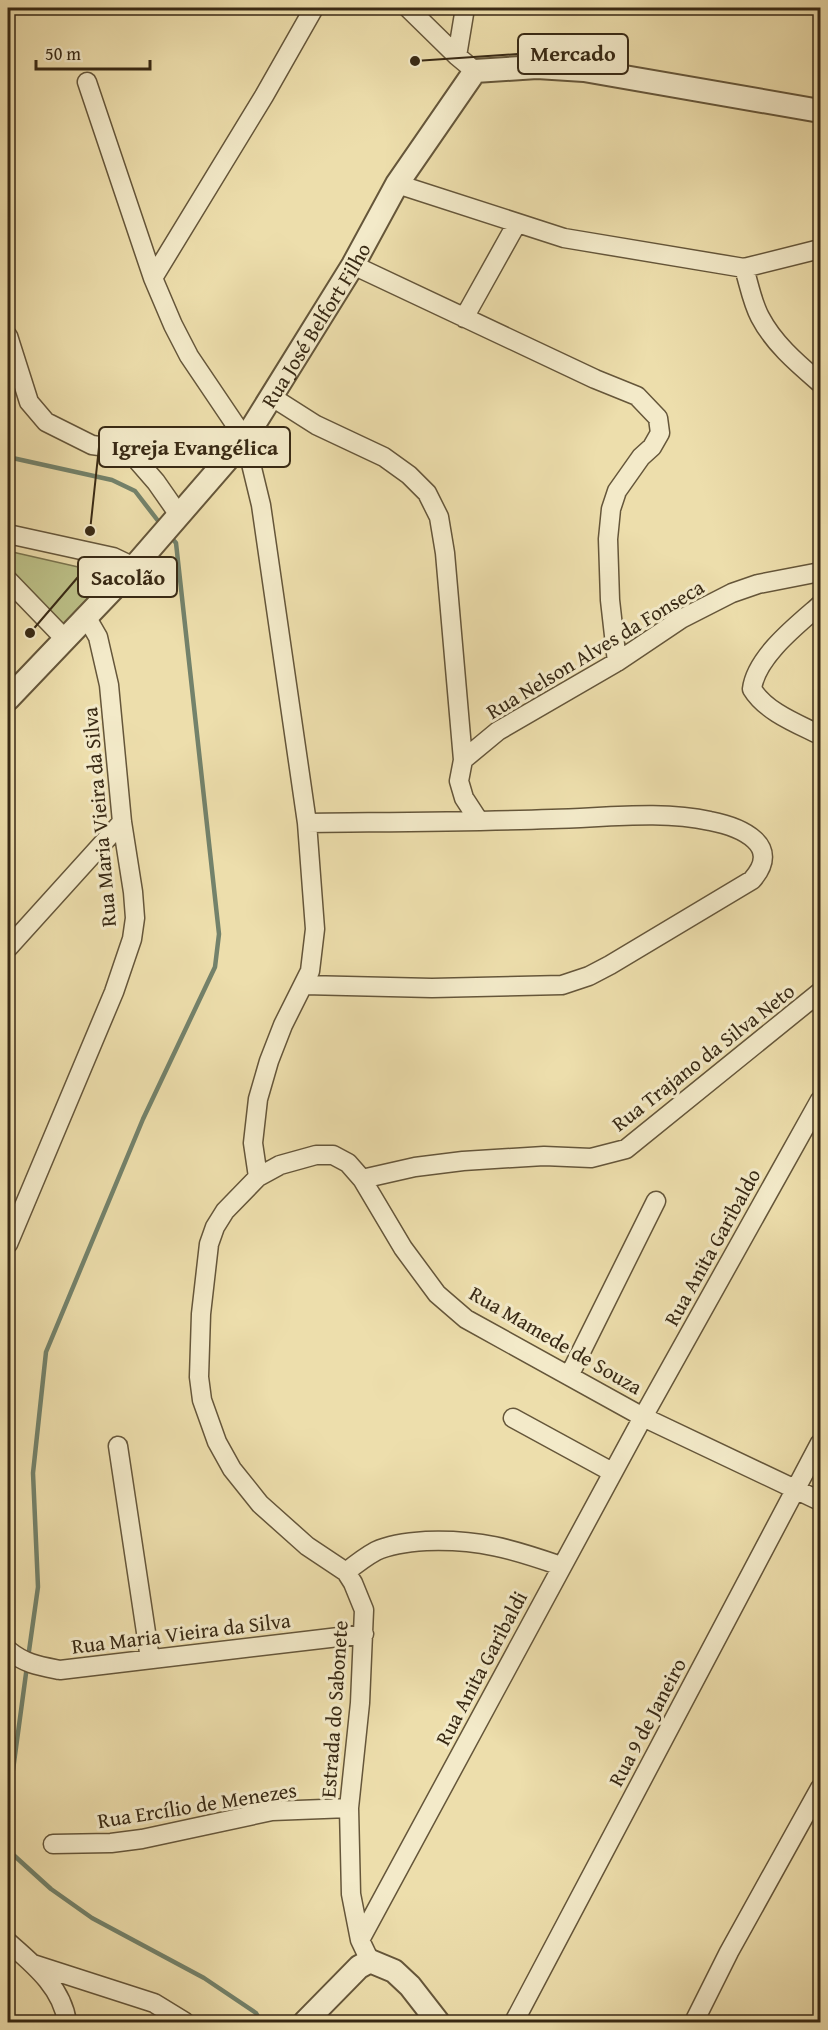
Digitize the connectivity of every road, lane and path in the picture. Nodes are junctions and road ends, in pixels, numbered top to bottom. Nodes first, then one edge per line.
1 (312, 8) edge
2 (408, 8) edge
3 (465, 8) edge
4 (457, 56) junction
5 (475, 71) junction
6 (87, 82) dead end
7 (820, 111) edge
8 (397, 184) junction
9 (517, 223) junction
10 (820, 249) edge
11 (353, 265) junction
12 (744, 268) junction
13 (153, 278) junction
14 (464, 318) junction
15 (8, 336) edge
16 (820, 383) edge
17 (272, 397) junction
18 (244, 439) junction
19 (179, 515) junction
20 (8, 534) edge
21 (134, 567) junction
22 (820, 572) edge
23 (8, 580) edge
24 (820, 604) edge
25 (87, 618) junction
26 (65, 639) junction
27 (617, 662) junction
28 (8, 699) edge
29 (820, 735) edge
30 (463, 760) junction
31 (479, 821) junction
32 (122, 822) junction
33 (307, 823) junction
34 (8, 948) edge
35 (304, 985) junction
36 (820, 992) edge
37 (820, 1100) edge
38 (258, 1177) junction
39 (362, 1179) junction
40 (656, 1201) dead end
41 (9, 1236) edge
42 (568, 1376) junction
43 (643, 1416) junction
44 (513, 1418) dead end
45 (820, 1443) edge
46 (118, 1446) dead end
47 (612, 1472) junction
48 (796, 1488) junction
49 (820, 1501) edge
50 (561, 1566) junction
51 (346, 1572) junction
52 (364, 1634) junction
53 (21, 1659) edge
54 (150, 1659) junction
55 (820, 1788) edge
56 (349, 1808) junction
57 (53, 1844) dead end
58 (360, 1940) junction
59 (8, 1942) edge
60 (33, 1964) junction
61 (365, 1964) junction
62 (68, 2022) edge
63 (185, 2022) edge
64 (305, 2022) edge
65 (438, 2022) edge
66 (514, 2022) edge
67 (694, 2022) edge

1 - 13 street
2 - 4 street
3 - 4 street
4 - 5 street
5 - 7 street
5 - 8 street, Rua José Belfort Filho
6 - 13 street
8 - 9 street
8 - 11 street, Rua José Belfort Filho
9 - 12 street
9 - 14 street
10 - 12 street
11 - 14 street
11 - 17 street, Rua José Belfort Filho
12 - 16 street
13 - 18 street
14 - 27 street
15 - 19 street
17 - 18 street, Rua José Belfort Filho
17 - 30 street
18 - 19 street, Rua José Belfort Filho
18 - 33 street
19 - 21 street, Rua José Belfort Filho
20 - 21 street
21 - 25 street, Rua José Belfort Filho
22 - 27 street, Rua Nelson Alves da Fonseca
23 - 26 street
24 - 29 street
25 - 26 street, Rua José Belfort Filho
25 - 32 street, Rua Maria Vieira da Silva
26 - 28 street, Rua José Belfort Filho
27 - 30 street, Rua Nelson Alves da Fonseca
30 - 31 street
31 - 33 street
31 - 35 street
32 - 34 street
32 - 41 street, Rua Maria Vieira da Silva
33 - 35 street
35 - 38 street
36 - 39 street, Rua Trajano da Silva Neto
37 - 43 street, Rua Anita Garibaldo
38 - 39 street, Rua Mamede de Souza
38 - 51 street, Estrada do Sabonete
39 - 42 street, Rua Mamede de Souza
40 - 42 street
42 - 43 street, Rua Mamede de Souza
43 - 47 street, Rua Anita Garibaldi
43 - 48 street, Rua Mamede de Souza
44 - 47 street
45 - 48 street, Rua 9 de Janeiro
46 - 54 street
47 - 50 street, Rua Anita Garibaldi
48 - 49 street, Rua Mamede de Souza
48 - 66 street, Rua 9 de Janeiro
50 - 51 street
50 - 58 street, Rua Anita Garibaldi
51 - 52 street, Estrada do Sabonete
52 - 54 street, Rua Maria Vieira da Silva
52 - 56 street, Estrada do Sabonete
53 - 54 street, Rua Maria Vieira da Silva
55 - 67 street
56 - 57 street, Rua Ercílio de Menezes
56 - 58 street, Estrada do Sabonete
58 - 61 street, Estrada do Sabonete
59 - 60 street
60 - 62 street
60 - 63 street
61 - 64 street
61 - 65 street

